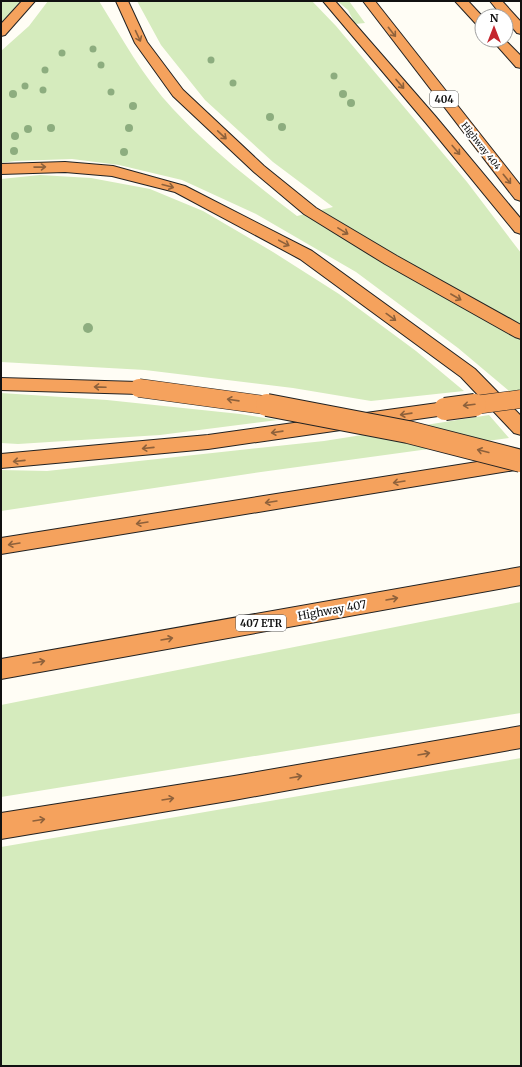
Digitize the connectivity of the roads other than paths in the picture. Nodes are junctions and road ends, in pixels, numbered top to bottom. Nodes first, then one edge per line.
1 (30, 1) edge
2 (122, 1) edge
3 (329, 1) edge
4 (369, 1) edge
5 (461, 1) edge
6 (496, 1) edge
7 (474, 15) edge
8 (521, 30) edge
9 (1, 32) edge
10 (506, 48) edge
11 (521, 64) edge
12 (1, 168) edge
13 (521, 196) edge
14 (521, 229) edge
15 (521, 333) edge
16 (1, 384) edge
17 (521, 399) edge
18 (521, 428) edge
19 (1, 461) edge
20 (521, 461) edge
21 (1, 546) edge
22 (521, 576) edge
23 (1, 669) edge
24 (521, 737) edge
25 (1, 826) edge

1 - 9 highway
2 -> 15 highway
3 -> 14 highway
4 -> 13 highway, Highway 404 / 404
5 - 7 highway
6 - 8 highway
10 - 11 highway
12 -> 18 highway
20 -> 16 highway, bridge
17 -> 19 highway, bridge
20 -> 21 highway
23 -> 22 highway, Highway 407 / 407 ETR
25 -> 24 highway

